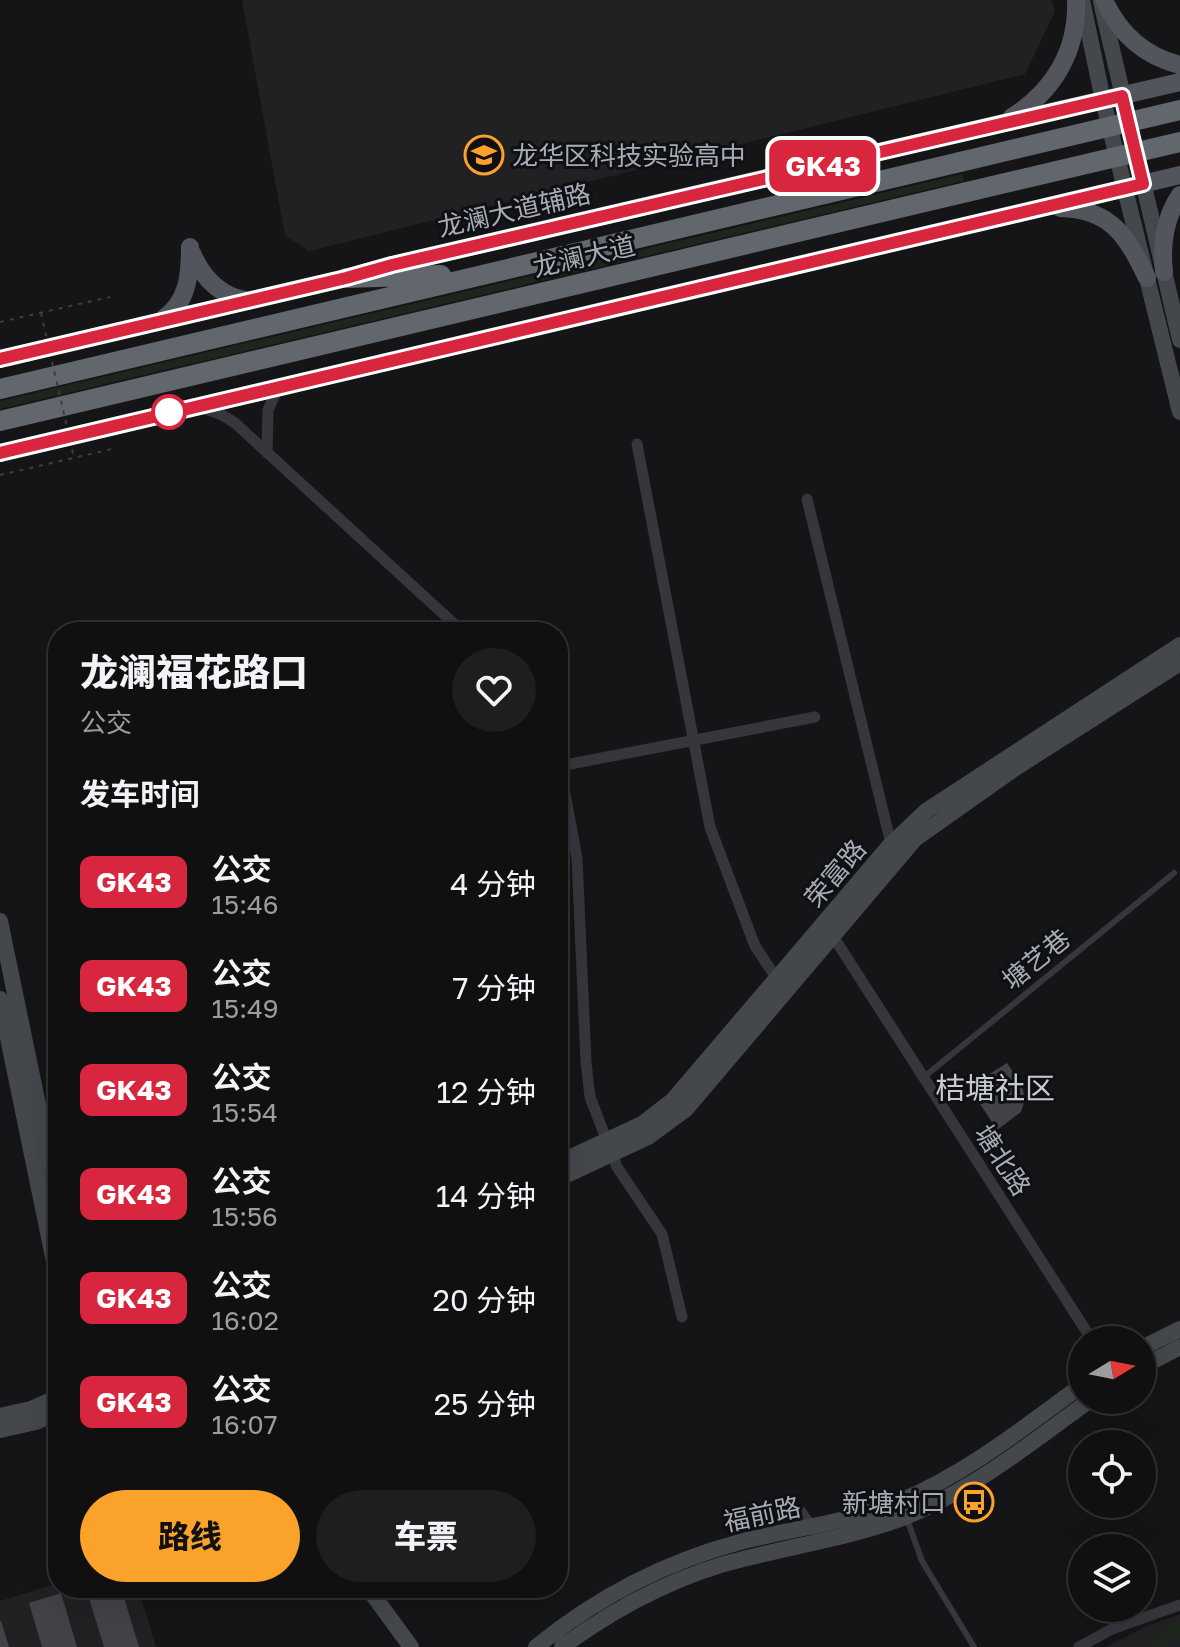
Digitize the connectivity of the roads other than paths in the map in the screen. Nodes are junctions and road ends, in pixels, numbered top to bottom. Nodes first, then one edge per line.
1 (1079, 0) edge
2 (1102, 0) edge
3 (1180, 65) edge
4 (1180, 82) edge
5 (1112, 98) junction
6 (1180, 110) edge
7 (988, 128) junction
8 (1180, 142) edge
9 (1180, 175) edge
10 (1134, 186) junction
11 (1180, 195) edge
12 (1037, 208) junction
13 (485, 274) junction
14 (1156, 275) junction
15 (346, 278) junction
16 (250, 301) junction
17 (158, 321) junction
18 (1180, 340) edge
19 (1, 359) edge
20 (279, 386) junction
21 (0, 389) edge
22 (196, 406) junction
23 (1180, 412) edge
24 (0, 421) edge
25 (637, 444) dead end
26 (0, 453) edge
27 (267, 453) junction
28 (807, 499) dead end
29 (452, 622) edge
30 (1180, 645) edge
31 (1180, 663) edge
32 (815, 717) dead end
33 (693, 740) junction
34 (568, 760) edge
35 (568, 810) edge
36 (891, 844) junction
37 (1174, 873) dead end
38 (0, 921) edge
39 (828, 929) junction
40 (777, 979) junction
41 (0, 999) edge
42 (924, 1077) junction
43 (609, 1147) junction
44 (48, 1153) edge
45 (568, 1160) edge
46 (568, 1173) edge
47 (48, 1232) edge
48 (682, 1317) dead end
49 (1083, 1326) edge
50 (1180, 1329) edge
51 (1156, 1341) edge
52 (1180, 1347) edge
53 (1156, 1360) edge
54 (1068, 1395) edge
55 (48, 1401) edge
56 (1071, 1414) edge
57 (0, 1416) edge
58 (48, 1417) edge
59 (0, 1430) edge
60 (801, 1512) dead end
61 (906, 1516) junction
62 (812, 1528) junction
63 (822, 1543) junction
64 (375, 1598) edge
65 (1180, 1605) edge
66 (411, 1647) edge
67 (536, 1647) edge
68 (562, 1647) edge
69 (974, 1647) edge
70 (1079, 1647) edge

1 - 5 street
1 - 7 main road
2 - 3 main road
2 - 5 street
4 - 5 main road, 龙澜大道辅路
5 - 7 main road, 龙澜大道辅路
5 - 10 street
6 - 13 highway, 龙澜大道, bridge
7 - 15 main road, 龙澜大道辅路
8 - 24 highway, 龙澜大道, bridge
9 - 10 main road
10 - 12 main road
10 - 14 street
11 - 14 main road
12 - 14 main road
12 - 20 main road
13 - 15 highway
13 - 21 highway, 龙澜大道
14 - 18 street
14 - 23 street
15 - 16 main road, 龙澜大道辅路
16 - 17 main road, 龙澜大道辅路
16 - 17 main road
17 - 19 main road, 龙澜大道辅路
20 - 22 main road
20 - 27 street
22 - 26 main road
22 - 27 street
25 - 33 street
27 - 29 street
28 - 36 street
30 - 36 street, 荣富路
31 - 39 street, 荣富路
32 - 33 street
33 - 34 street
33 - 40 street
35 - 43 street
36 - 39 street, 荣富路
37 - 42 lane, 塘艺巷
38 - 44 street
39 - 40 street, 荣富路
39 - 42 street, 塘北路
39 - 43 street, 荣富路
40 - 43 street, 荣富路
41 - 47 street
42 - 49 street, 塘北路
43 - 45 street, 荣富路
43 - 46 street, 荣富路
43 - 48 street
50 - 51 street
52 - 53 street
54 - 62 street, 福前路
55 - 57 street
56 - 61 street, 福前路
58 - 59 street
60 - 62 street
61 - 63 street, 福前路
61 - 69 lane
62 - 63 street
62 - 67 street, 福前路
63 - 68 street, 福前路
64 - 66 street
65 - 70 street

